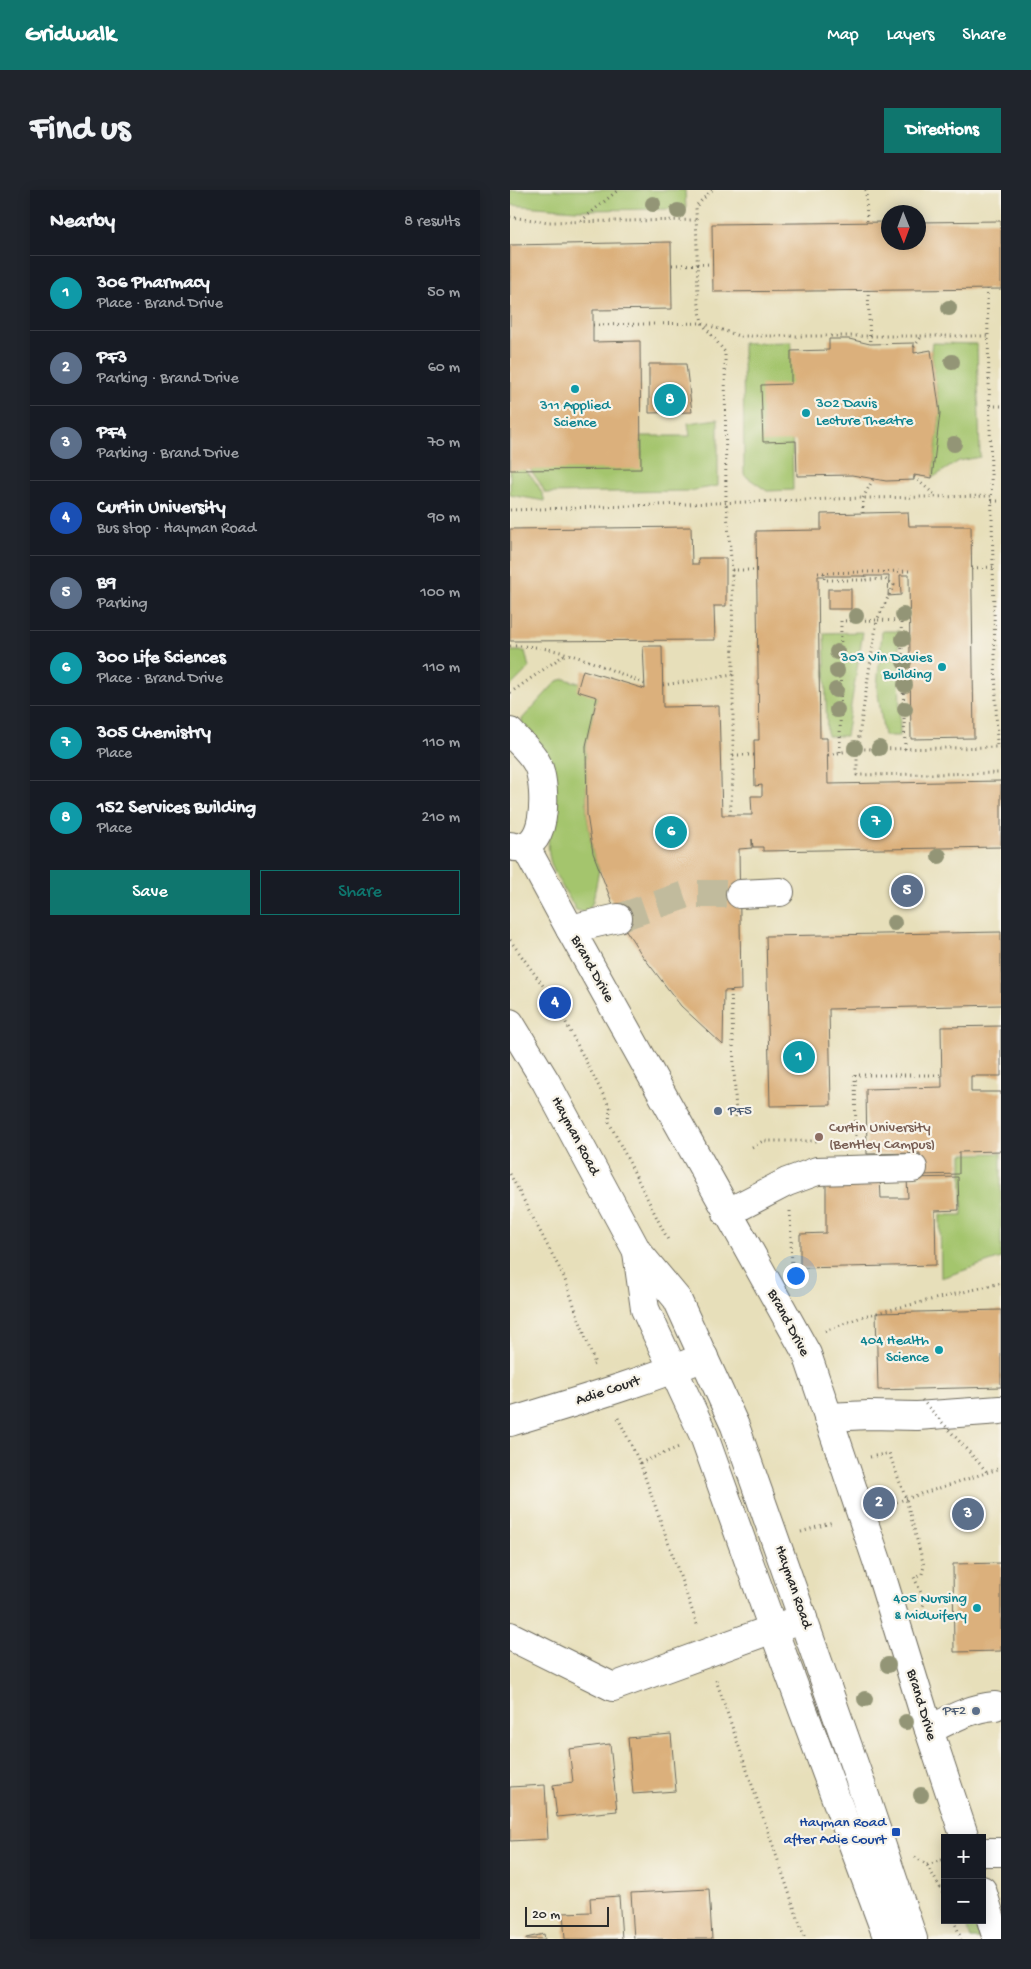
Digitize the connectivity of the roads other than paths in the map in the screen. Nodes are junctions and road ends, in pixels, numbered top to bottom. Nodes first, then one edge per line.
1 (515, 743) edge
2 (517, 846) edge
3 (780, 892) dead end
4 (740, 894) tunnel mouth
5 (618, 918) tunnel mouth
6 (570, 929) junction
7 (510, 1022) edge
8 (913, 1168) dead end
9 (727, 1213) junction
10 (637, 1251) junction
11 (704, 1357) junction
12 (674, 1370) junction
13 (1000, 1410) edge
14 (828, 1417) junction
15 (510, 1422) edge
16 (804, 1618) junction
17 (773, 1629) junction
18 (510, 1636) edge
19 (995, 1706) dead end
20 (929, 1730) junction
21 (964, 1834) edge
22 (986, 1852) edge
23 (1001, 1852) edge
24 (986, 1903) edge
25 (888, 1939) edge
26 (914, 1939) edge
27 (997, 1939) edge

1 - 2 main road, Brand Drive
2 - 6 main road, Brand Drive
3 - 4 main road
5 - 6 main road
6 - 9 main road, Brand Drive
7 - 10 main road, Hayman Road
8 - 9 main road
9 - 14 main road, Brand Drive
10 - 11 main road, Hayman Road
10 - 12 main road, Hayman Road
11 - 12 main road, Adie Court
11 - 16 main road, Hayman Road
12 - 15 main road, Adie Court
12 - 17 main road, Hayman Road
13 - 14 main road
14 - 20 main road, Brand Drive
16 - 17 main road
16 - 26 main road, Hayman Road
17 - 18 main road
17 - 25 main road, Hayman Road
19 - 20 main road
20 - 21 main road, Brand Drive
22 - 23 main road
24 - 27 main road

